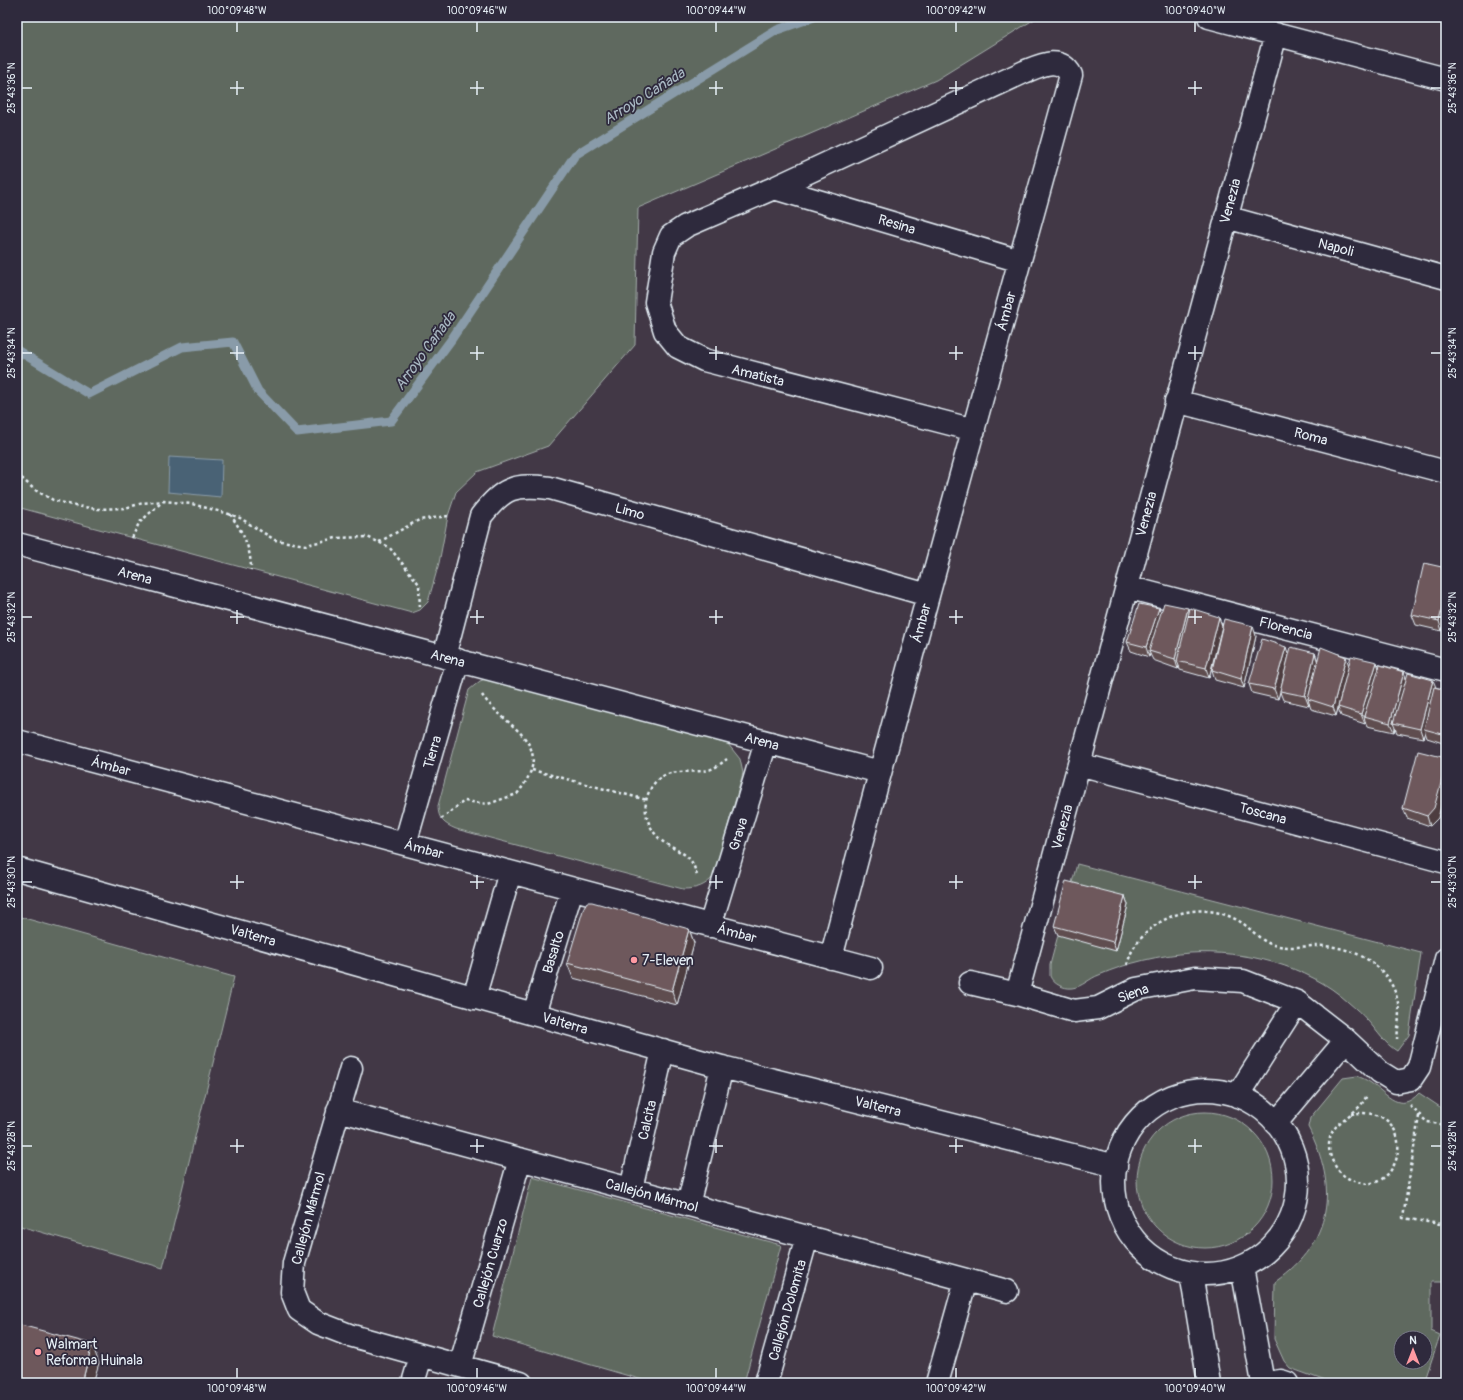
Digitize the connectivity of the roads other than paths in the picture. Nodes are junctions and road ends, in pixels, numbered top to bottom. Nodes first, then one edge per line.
1 (1209, 17) edge
2 (1276, 34) junction
3 (1446, 80) edge
4 (774, 188) junction
5 (1226, 217) junction
6 (686, 226) joint
7 (1020, 261) junction
8 (1446, 278) edge
9 (1176, 401) junction
10 (974, 430) junction
11 (1446, 472) edge
12 (17, 544) edge
13 (1127, 587) junction
14 (928, 595) junction
15 (451, 658) junction
16 (1446, 670) edge
17 (17, 741) edge
18 (766, 742) junction
19 (1079, 764) junction
20 (880, 772) junction
21 (405, 844) junction
22 (1446, 862) edge
23 (17, 869) edge
24 (510, 872) junction
25 (572, 889) junction
26 (710, 926) junction
27 (831, 958) junction
28 (1446, 959) edge
29 (871, 968) dead end
30 (970, 983) dead end
31 (1017, 994) junction
32 (474, 998) junction
33 (1297, 1002) junction
34 (534, 1014) junction
35 (1346, 1040) junction
36 (663, 1050) junction
37 (722, 1067) junction
38 (351, 1068) dead end
39 (1237, 1096) junction
40 (338, 1110) junction
41 (1276, 1123) junction
42 (520, 1159) junction
43 (1116, 1166) junction
44 (631, 1189) junction
45 (688, 1205) junction
46 (807, 1237) junction
47 (1242, 1267) junction
48 (1191, 1273) junction
49 (966, 1280) junction
50 (1006, 1291) dead end
51 (421, 1356) junction
52 (460, 1366) junction
53 (413, 1383) edge
54 (521, 1383) edge
55 (766, 1383) edge
56 (937, 1383) edge
57 (1209, 1383) edge
58 (1263, 1383) edge
59 (1268, 1383) edge
60 (1287, 1383) edge

1 - 2 street
2 - 3 street
2 - 5 street, Venezia
4 - 6 street, Ámbar
4 - 7 street, Resina
4 - 7 street, Ámbar
5 - 8 street, Napoli
5 - 9 street, Venezia
6 - 10 street, Amatista
7 - 10 street, Ámbar
9 - 11 street, Roma
9 - 13 street, Venezia
10 - 14 street, Ámbar
12 - 15 street, Arena
13 - 16 street, Florencia
13 - 19 street, Venezia
14 - 15 street, Limo
14 - 20 street, Ámbar
15 - 18 street, Arena
15 - 21 street, Tierra
17 - 21 street, Ámbar
18 - 20 street, Arena
18 - 26 street, Grava
19 - 22 street, Toscana
19 - 31 street, Venezia
20 - 27 street, Ámbar
21 - 24 street, Ámbar
23 - 32 street, Valterra
24 - 25 street, Ámbar
24 - 32 street
25 - 26 street, Ámbar
25 - 34 street, Basalto
26 - 27 street, Ámbar
27 - 29 street, Ámbar
28 - 35 street, Siena
30 - 31 street, Siena
31 - 33 street, Siena
32 - 34 street, Valterra
33 - 35 street, Siena
33 - 39 street
34 - 36 street, Valterra
35 - 41 street
36 - 37 street, Valterra
36 - 44 street, Calcita
37 - 43 street, Valterra
37 - 45 street
38 - 40 street, Callejón Mármol
39 - 41 street
39 - 43 street
40 - 42 street, Callejón Mármol
40 - 51 street, Callejón Mármol
41 - 47 street
42 - 44 street, Callejón Mármol
42 - 52 street, Callejón Cuarzo
43 - 48 street
44 - 45 street, Callejón Mármol
45 - 46 street, Callejón Mármol
46 - 49 street, Callejón Mármol
46 - 55 street, Callejón Dolomita
47 - 48 street
47 - 58 street
48 - 57 street
49 - 50 street, Callejón Mármol
49 - 56 street
51 - 52 street, Callejón Mármol
51 - 53 street
52 - 54 street, Callejón Mármol
59 - 60 street

